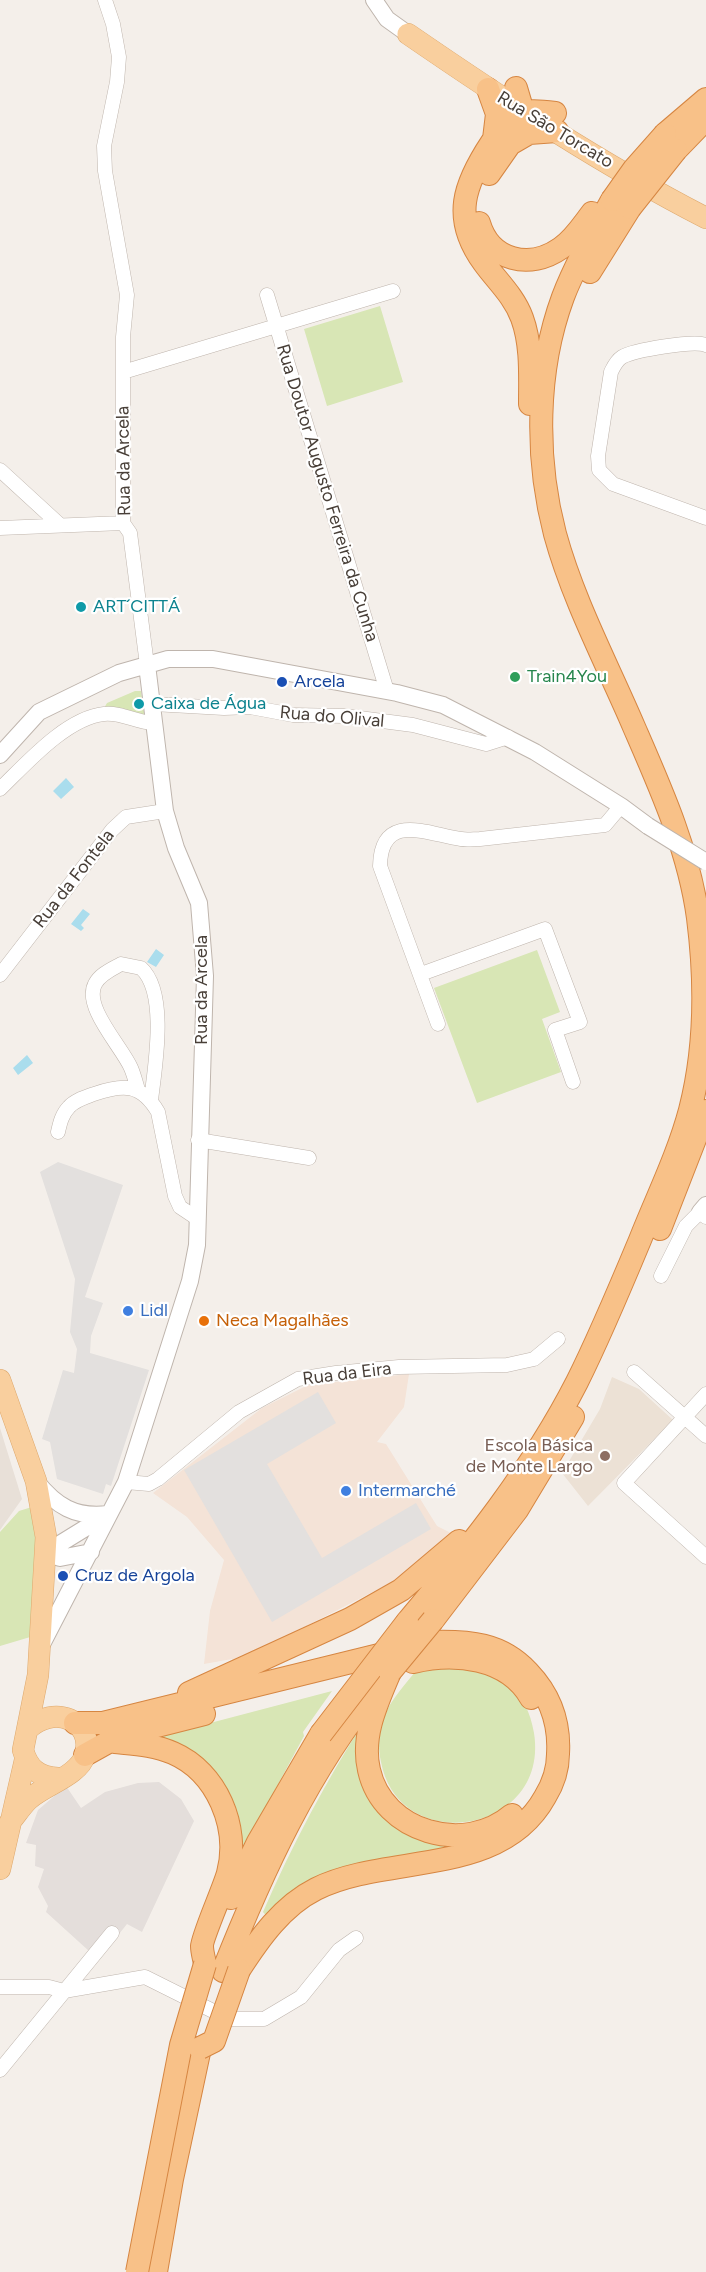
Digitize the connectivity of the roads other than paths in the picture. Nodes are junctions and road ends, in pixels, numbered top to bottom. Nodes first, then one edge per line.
1 (105, 0) edge
2 (374, 0) edge
3 (408, 34) junction
4 (516, 88) junction
5 (488, 89) junction
6 (706, 99) edge
7 (524, 110) junction
8 (706, 118) edge
9 (556, 122) junction
10 (706, 132) edge
11 (502, 142) junction
12 (670, 142) junction
13 (706, 201) edge
14 (621, 204) junction
15 (706, 218) edge
16 (393, 291) dead end
17 (267, 295) dead end
18 (276, 326) junction
19 (706, 345) edge
20 (123, 372) junction
21 (0, 470) edge
22 (706, 518) edge
23 (123, 523) junction
24 (60, 525) junction
25 (0, 528) edge
26 (570, 577) junction
27 (147, 665) junction
28 (387, 691) junction
29 (153, 704) junction
30 (154, 723) junction
31 (508, 737) junction
32 (0, 755) edge
33 (0, 789) edge
34 (621, 806) junction
35 (165, 811) junction
36 (706, 862) edge
37 (706, 878) edge
38 (421, 974) junction
39 (0, 975) edge
40 (438, 1024) dead end
41 (573, 1082) dead end
42 (138, 1090) junction
43 (151, 1100) junction
44 (706, 1111) edge
45 (58, 1132) dead end
46 (198, 1140) junction
47 (309, 1158) dead end
48 (704, 1211) edge
49 (198, 1219) junction
50 (660, 1276) dead end
51 (558, 1339) dead end
52 (634, 1372) dead end
53 (0, 1380) edge
54 (706, 1394) edge
55 (686, 1416) junction
56 (706, 1436) edge
57 (36, 1481) junction
58 (126, 1482) junction
59 (505, 1500) junction
60 (108, 1514) junction
61 (91, 1552) junction
62 (45, 1553) junction
63 (706, 1557) edge
64 (41, 1646) junction
65 (38, 1675) junction
66 (146, 1711) junction
67 (366, 1711) junction
68 (68, 1719) junction
69 (28, 1729) junction
70 (110, 1742) junction
71 (85, 1755) junction
72 (26, 1760) junction
73 (58, 1778) junction
74 (10, 1822) junction
75 (0, 1869) edge
76 (112, 1933) dead end
77 (356, 1938) dead end
78 (222, 1968) junction
79 (0, 1987) edge
80 (64, 1991) junction
81 (0, 2070) edge
82 (137, 2272) edge
83 (156, 2272) edge

1 - 20 street, Rua da Arcela
2 - 3 street, Rua São Torcato
3 - 4 main road, Rua São Torcato
3 - 5 main road, Rua São Torcato
4 - 7 highway
4 - 9 main road, Rua São Torcato
5 - 7 main road, Rua São Torcato
5 - 11 highway
6 - 12 highway
7 - 9 highway
7 - 11 highway
8 - 12 highway
9 - 11 highway
9 - 13 main road, Rua São Torcato
9 - 15 main road, Rua São Torcato
10 - 12 highway
11 - 14 highway
11 - 26 highway
12 - 14 highway, bridge
14 - 26 highway
14 - 37 highway
16 - 18 street
17 - 18 street, Rua Doutor Augusto Ferreira da Cunha
18 - 20 street
18 - 28 street, Rua Doutor Augusto Ferreira da Cunha
19 - 22 street
20 - 23 street, Rua da Arcela
21 - 24 street
23 - 24 street
23 - 27 street, Rua da Arcela
24 - 25 street
26 - 59 highway
27 - 28 street
27 - 29 street, Rua da Arcela
27 - 32 street
28 - 31 street
29 - 30 street, Rua da Arcela
29 - 31 street, Rua do Olival
30 - 33 street
30 - 35 street, Rua da Arcela
31 - 34 street
34 - 36 street, bridge
34 - 38 street
35 - 39 street, Rua da Fontela
35 - 46 street, Rua da Arcela
38 - 40 street
38 - 41 street
42 - 43 street
42 - 43 street
42 - 45 street
43 - 49 street
44 - 67 highway, bridge
46 - 47 street
46 - 49 street, Rua da Arcela
48 - 50 street
49 - 58 street, Rua da Arcela
51 - 58 street, Rua da Eira
52 - 55 street
53 - 57 main road
54 - 55 street
55 - 56 street
55 - 63 street
57 - 60 street
57 - 62 main road
58 - 60 street, Rua da Arcela
59 - 66 highway
59 - 78 highway, bridge
60 - 61 street, Rua da Arcela
60 - 62 street
61 - 62 street
61 - 64 street, Rua da Arcela
62 - 64 main road
64 - 65 main road
65 - 68 main road
65 - 69 main road
66 - 68 highway
66 - 78 highway
67 - 70 highway
67 - 78 highway
68 - 69 main road
68 - 71 main road
69 - 72 main road
70 - 71 highway
70 - 78 highway
71 - 73 main road
72 - 73 main road
72 - 74 main road
73 - 74 main road
74 - 75 main road
76 - 80 street
77 - 80 street
78 - 82 highway, bridge
78 - 83 highway, bridge
79 - 80 street
80 - 81 street

